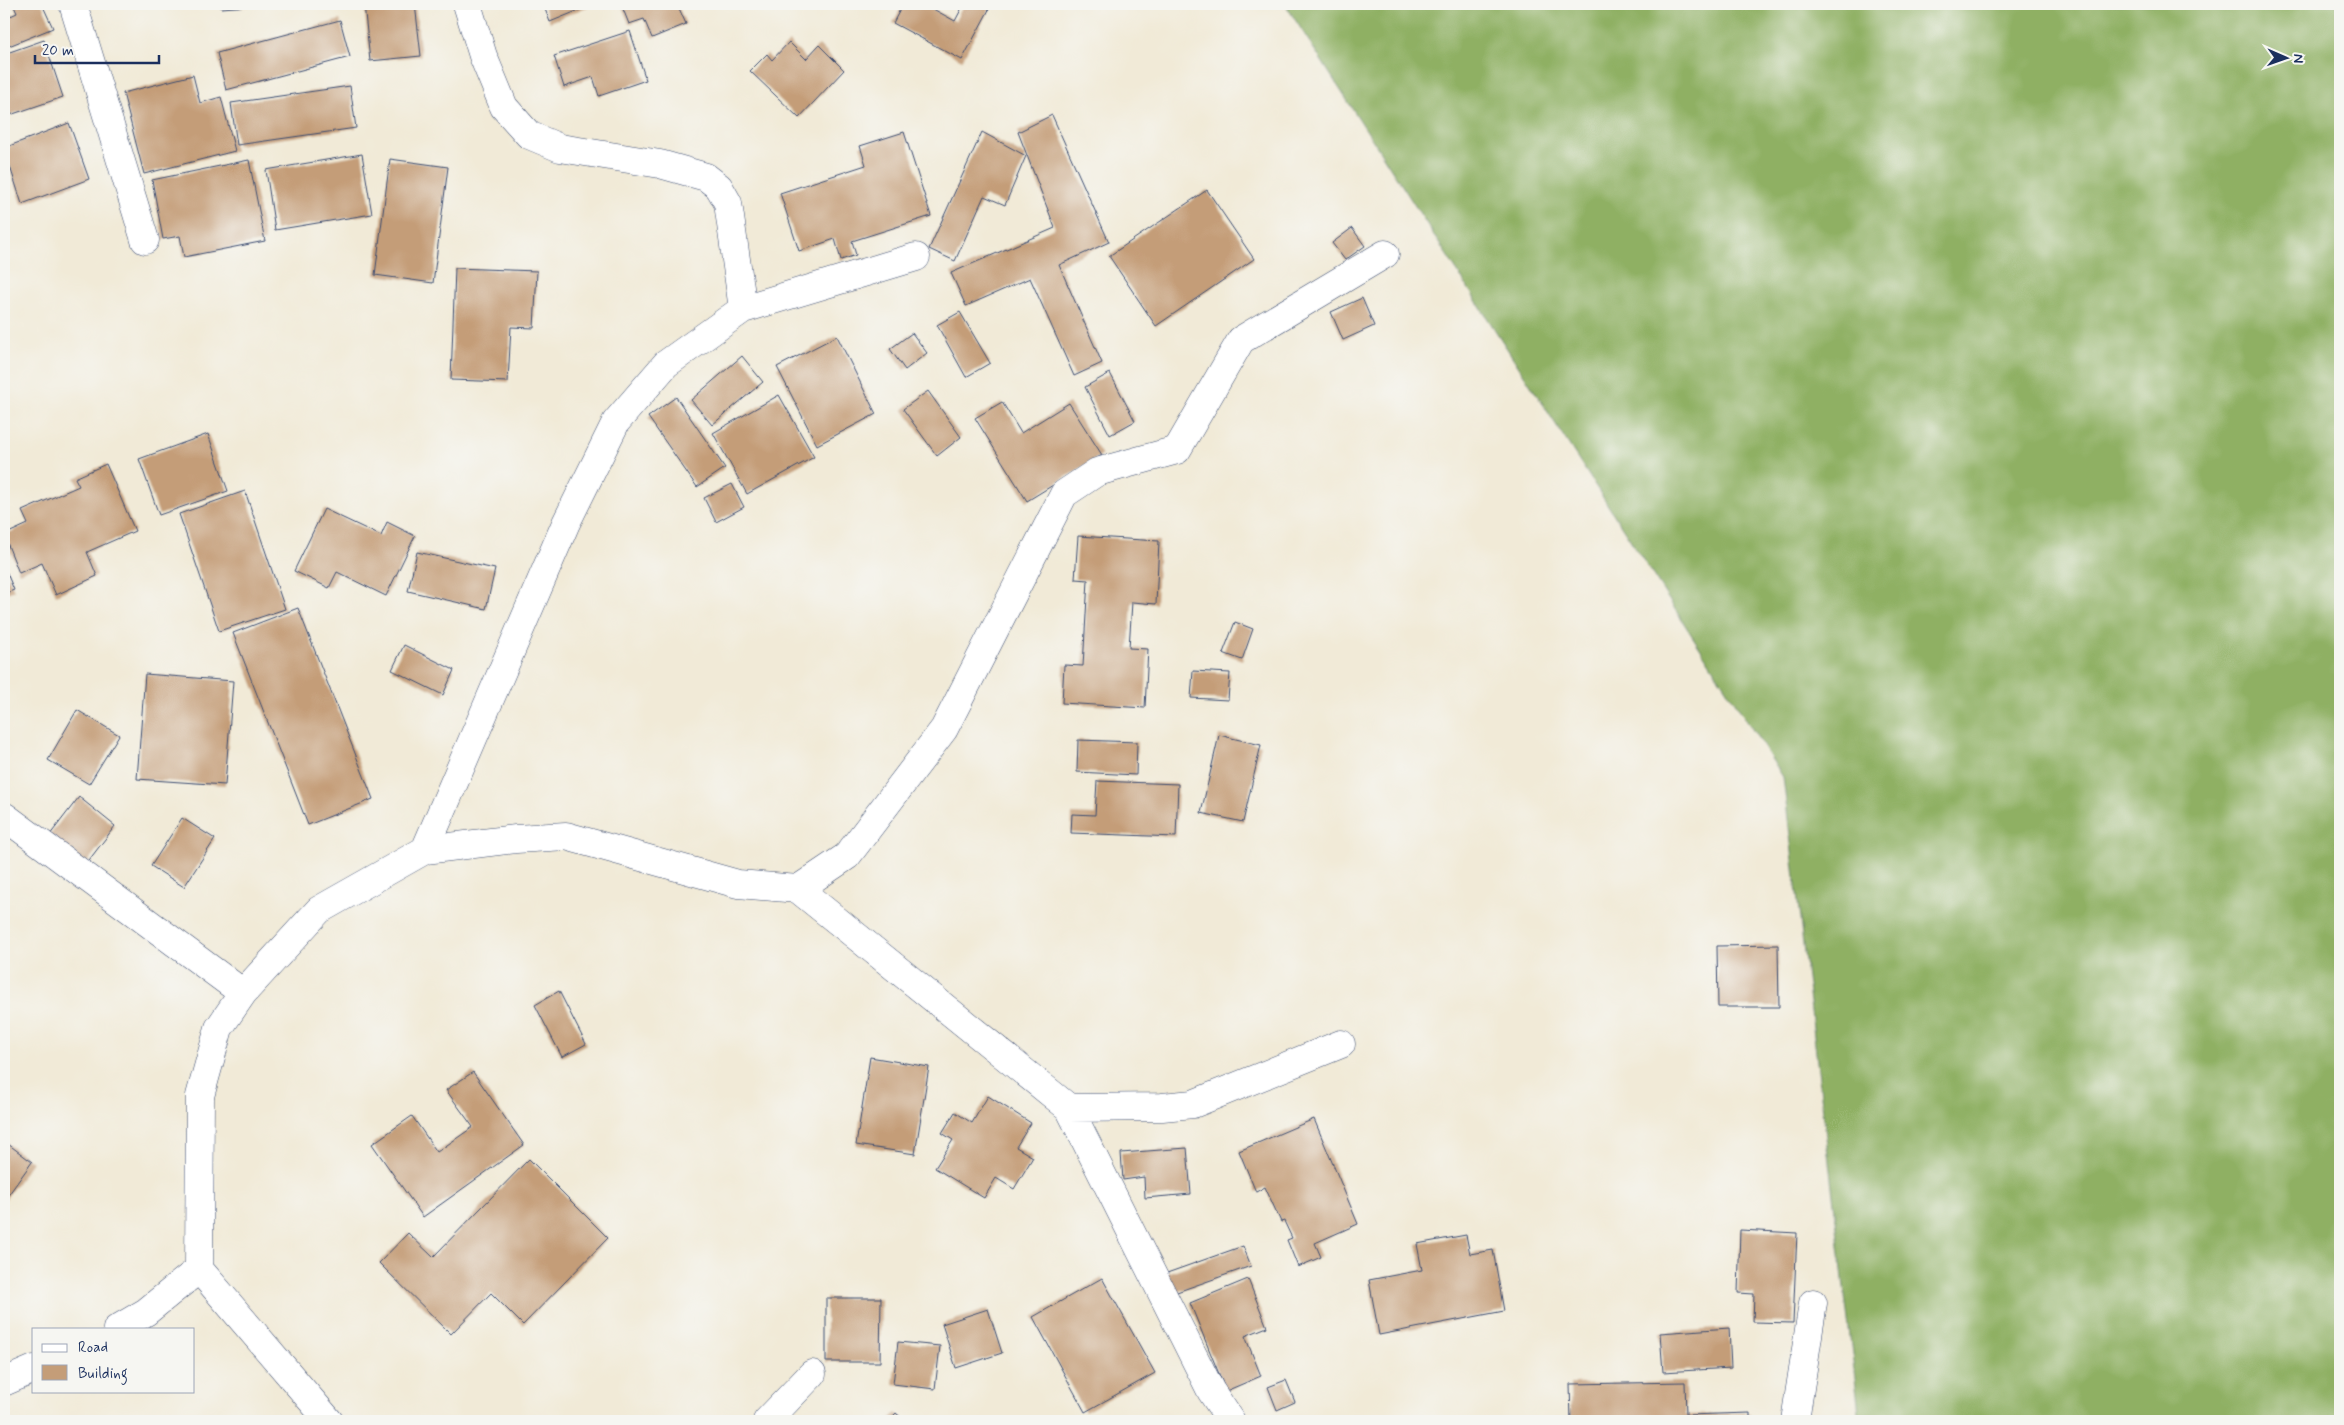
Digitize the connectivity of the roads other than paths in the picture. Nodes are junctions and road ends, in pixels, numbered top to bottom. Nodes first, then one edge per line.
1 (73, 4) edge
2 (467, 4) edge
3 (145, 240) dead end
4 (1385, 254) dead end
5 (916, 257) dead end
6 (743, 310) junction
7 (4, 816) edge
8 (425, 850) junction
9 (798, 888) junction
10 (243, 994) junction
11 (1341, 1044) dead end
12 (1069, 1108) junction
13 (199, 1269) junction
14 (1813, 1303) dead end
15 (119, 1328) edge
16 (32, 1370) edge
17 (812, 1374) dead end
18 (4, 1382) edge
19 (329, 1421) edge
20 (767, 1421) edge
21 (1231, 1421) edge
22 (1795, 1421) edge

1 - 3 street
2 - 6 street
4 - 9 street
5 - 6 street
6 - 8 street
7 - 10 street
8 - 9 street
8 - 10 street
9 - 12 street
10 - 13 street
11 - 12 street
12 - 21 street
13 - 15 street
13 - 19 street
14 - 22 street
16 - 18 street
17 - 20 street

